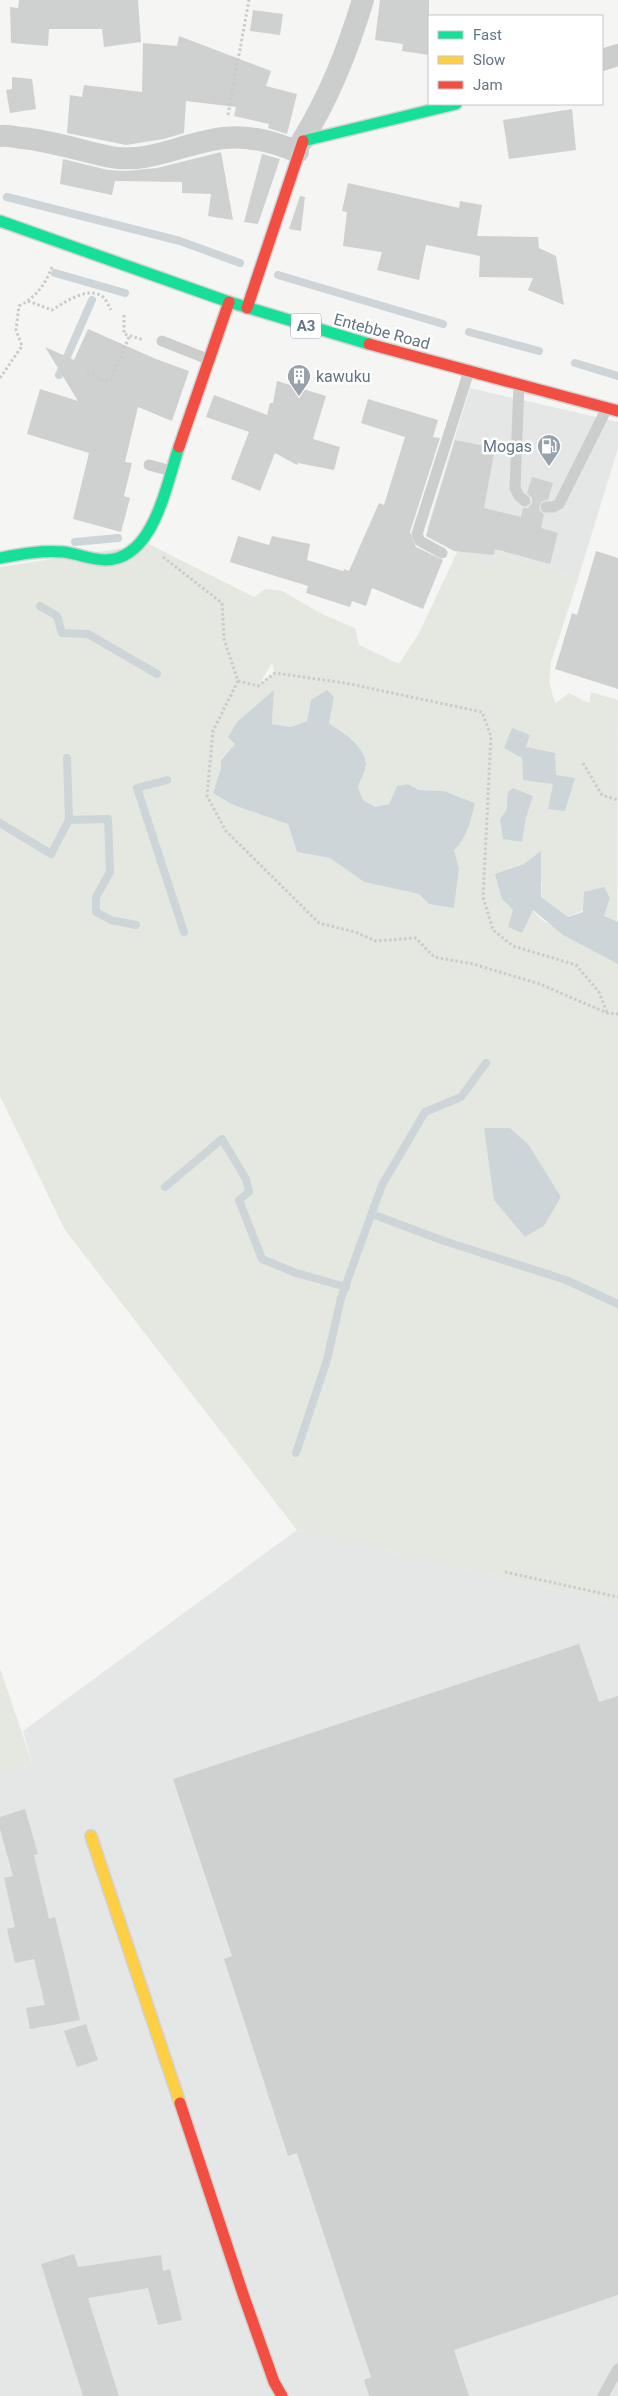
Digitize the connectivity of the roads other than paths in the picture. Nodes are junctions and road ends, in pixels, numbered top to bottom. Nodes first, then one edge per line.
1 (364, 0) edge
2 (618, 55) edge
3 (603, 60) edge
4 (452, 105) edge
5 (0, 136) edge
6 (300, 147) junction
7 (0, 221) edge
8 (229, 302) junction
9 (247, 308) junction
10 (162, 341) road end
11 (210, 360) junction
12 (469, 371) junction
13 (519, 384) junction
14 (612, 410) edge
15 (149, 465) dead end
16 (172, 471) junction
17 (525, 501) dead end
18 (546, 507) dead end
19 (442, 553) dead end
20 (0, 558) edge
21 (90, 1836) dead end
22 (618, 2369) edge
23 (282, 2396) edge
24 (603, 2396) edge

1 - 6 street
2 - 3 street
4 - 6 street
5 - 6 street
6 - 9 street
7 - 8 street, Entebbe Road / A3
8 - 9 street, Entebbe Road / A3
8 - 11 street
9 - 12 street, Entebbe Road / A3
10 - 11 lane
11 - 16 street
12 - 13 street, Entebbe Road / A3
12 - 19 lane
13 - 14 street, Entebbe Road / A3
13 - 17 lane
14 - 18 lane
15 - 16 lane
16 - 20 street
21 - 23 street
22 - 24 lane

